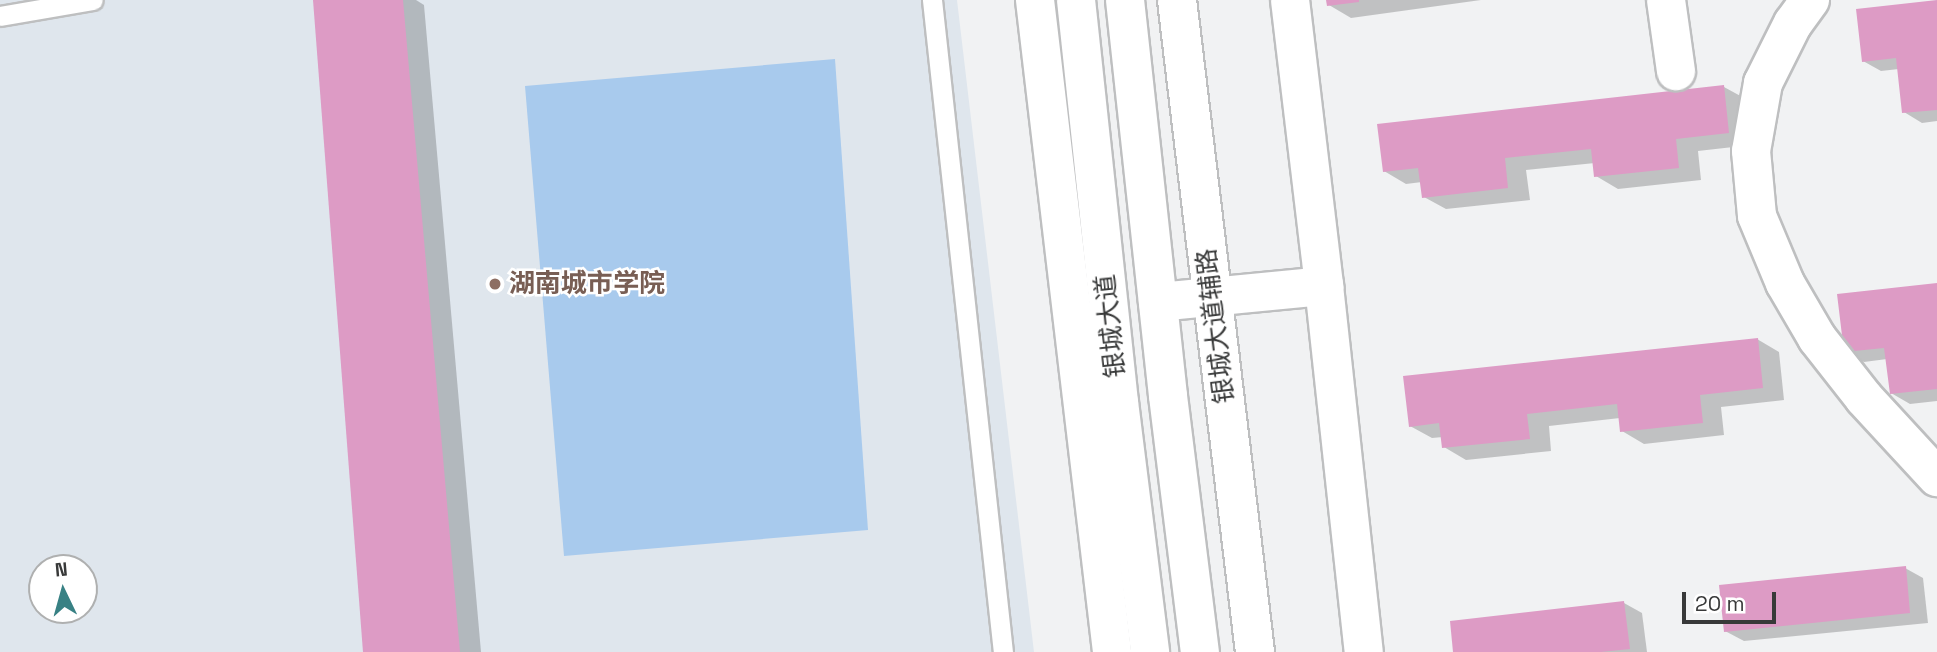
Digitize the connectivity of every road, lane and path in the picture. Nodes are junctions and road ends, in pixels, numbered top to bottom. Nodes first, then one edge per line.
1 (93, 0) edge
2 (932, 0) edge
3 (1035, 0) edge
4 (1076, 0) edge
5 (1125, 0) edge
6 (1177, 0) edge
7 (1290, 0) edge
8 (1665, 0) edge
9 (1810, 0) edge
10 (0, 16) edge
11 (1676, 71) dead end
12 (1324, 286) junction
13 (1212, 297) junction
14 (1158, 302) junction
15 (1937, 477) edge
16 (1003, 652) edge
17 (1112, 652) edge
18 (1150, 652) edge
19 (1199, 652) edge
20 (1255, 652) edge
21 (1364, 652) edge

1 - 10 lane
2 - 16 lane
3 - 17 street
4 - 18 street, 银城大道
5 - 14 street, 银城大道
6 - 13 street, 银城大道辅路
7 - 12 street
8 - 11 street
9 - 15 street
12 - 13 street
12 - 21 street
13 - 14 street
13 - 20 street, 银城大道辅路
14 - 19 street, 银城大道

